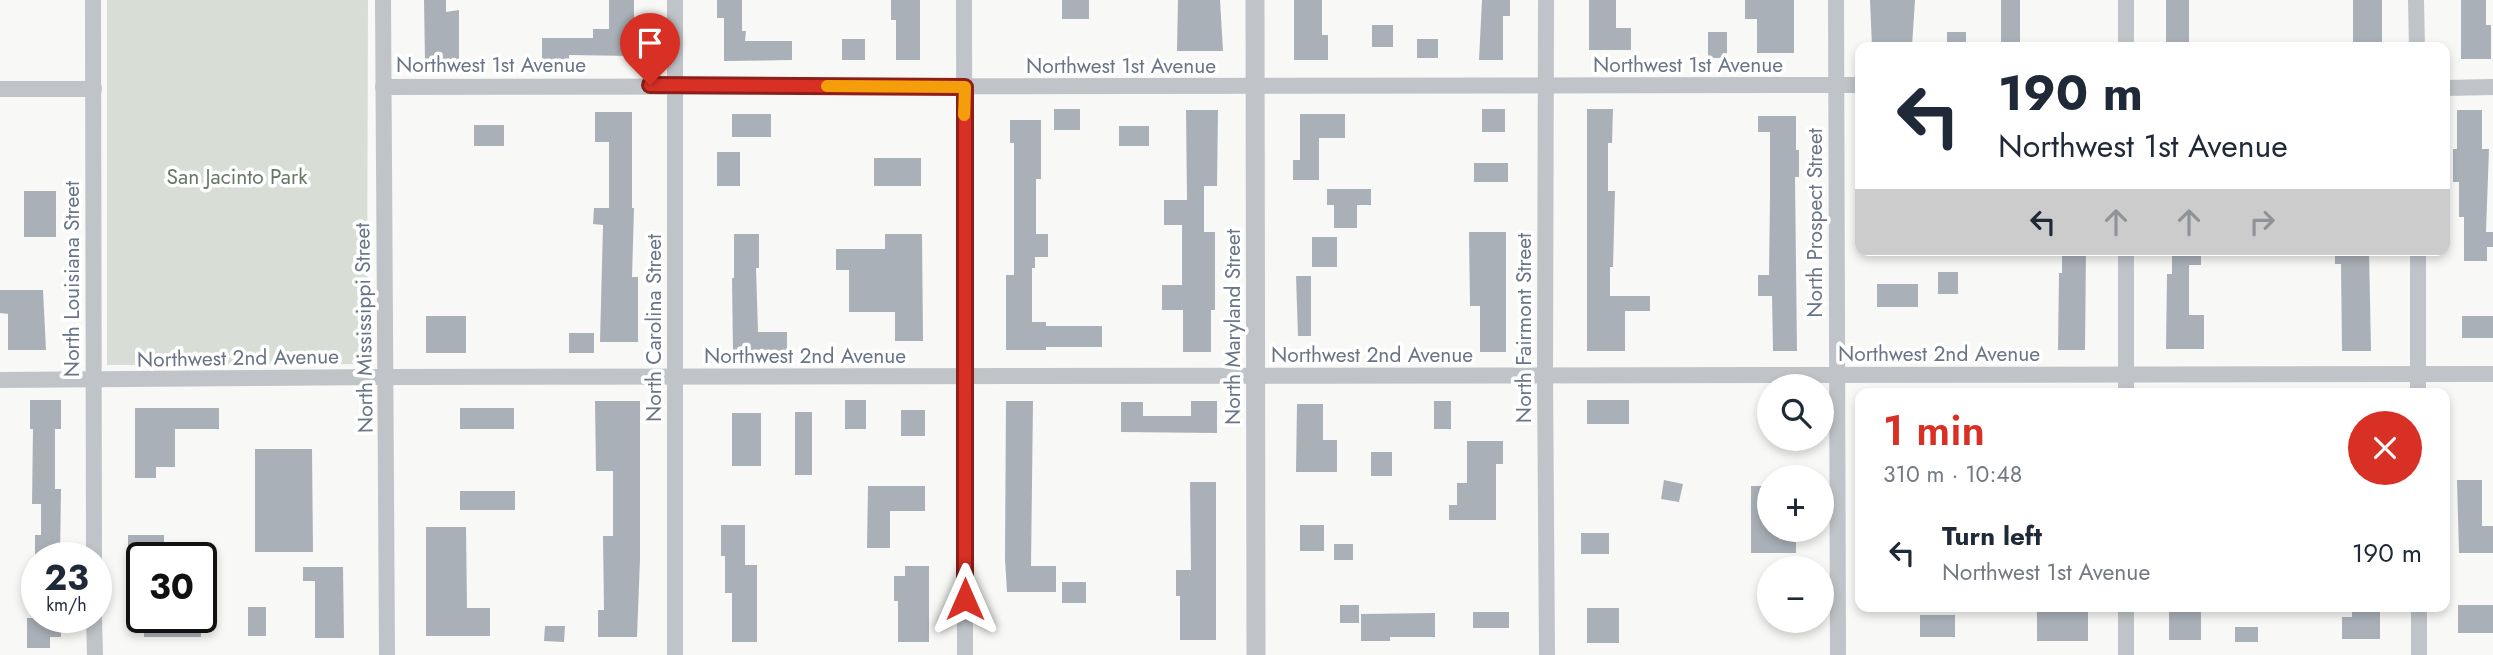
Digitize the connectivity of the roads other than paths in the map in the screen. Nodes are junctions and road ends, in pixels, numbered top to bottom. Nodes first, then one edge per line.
1 (93, 0) edge
2 (383, 0) edge
3 (675, 0) edge
4 (964, 0) edge
5 (1255, 0) edge
6 (1546, 0) edge
7 (1836, 0) edge
8 (2126, 0) edge
9 (2416, 0) edge
10 (2126, 42) edge
11 (2417, 42) edge
12 (675, 85) junction
13 (1836, 85) junction
14 (1855, 85) edge
15 (1256, 86) junction
16 (383, 87) junction
17 (965, 87) junction
18 (1546, 87) junction
19 (2493, 87) edge
20 (2450, 88) edge
21 (0, 89) edge
22 (94, 89) junction
23 (2126, 256) edge
24 (2418, 256) edge
25 (2418, 374) junction
26 (2493, 374) edge
27 (1837, 375) junction
28 (2126, 375) junction
29 (964, 376) junction
30 (1255, 376) junction
31 (1545, 376) junction
32 (386, 377) junction
33 (676, 377) junction
34 (0, 380) edge
35 (92, 381) junction
36 (2126, 388) edge
37 (2418, 388) edge
38 (94, 542) edge
39 (2126, 612) edge
40 (2419, 612) edge
41 (94, 633) edge
42 (95, 655) edge
43 (387, 655) edge
44 (676, 655) edge
45 (965, 655) edge
46 (1256, 655) edge
47 (1548, 655) edge
48 (1838, 655) edge
49 (2126, 655) edge
50 (2419, 655) edge

1 - 22 street, North Louisiana Street
2 - 16 street, North Mississippi Street
3 - 12 street, North Carolina Street
4 - 17 street
5 - 15 street, North Maryland Street
6 - 18 street, North Fairmont Street
7 - 13 street, North Prospect Street
8 - 10 street
9 - 11 street
12 - 16 street, Northwest 1st Avenue
12 - 17 street, Northwest 1st Avenue
12 - 33 street, North Carolina Street
13 - 14 street, Northwest 1st Avenue
13 - 18 street, Northwest 1st Avenue
13 - 27 street, North Prospect Street
15 - 17 street, Northwest 1st Avenue
15 - 18 street, Northwest 1st Avenue
15 - 30 street, North Maryland Street
16 - 32 street, North Mississippi Street
17 - 29 street
18 - 31 street, North Fairmont Street
19 - 20 street
21 - 22 street
22 - 35 street, North Louisiana Street
23 - 28 street
24 - 25 street
25 - 26 street, Northwest 2nd Avenue
25 - 28 street, Northwest 2nd Avenue
25 - 37 street
27 - 28 street, Northwest 2nd Avenue
27 - 31 street, Northwest 2nd Avenue
27 - 48 street, North Prospect Street
28 - 36 street
29 - 30 street, Northwest 2nd Avenue
29 - 33 street, Northwest 2nd Avenue
29 - 45 street
30 - 31 street, Northwest 2nd Avenue
30 - 46 street, North Maryland Street
31 - 47 street, North Fairmont Street
32 - 33 street, Northwest 2nd Avenue
32 - 35 street, Northwest 2nd Avenue
32 - 43 street, North Mississippi Street
33 - 44 street, North Carolina Street
34 - 35 street, Northwest 2nd Avenue
35 - 38 street, North Louisiana Street
39 - 49 street
40 - 50 street
41 - 42 street

